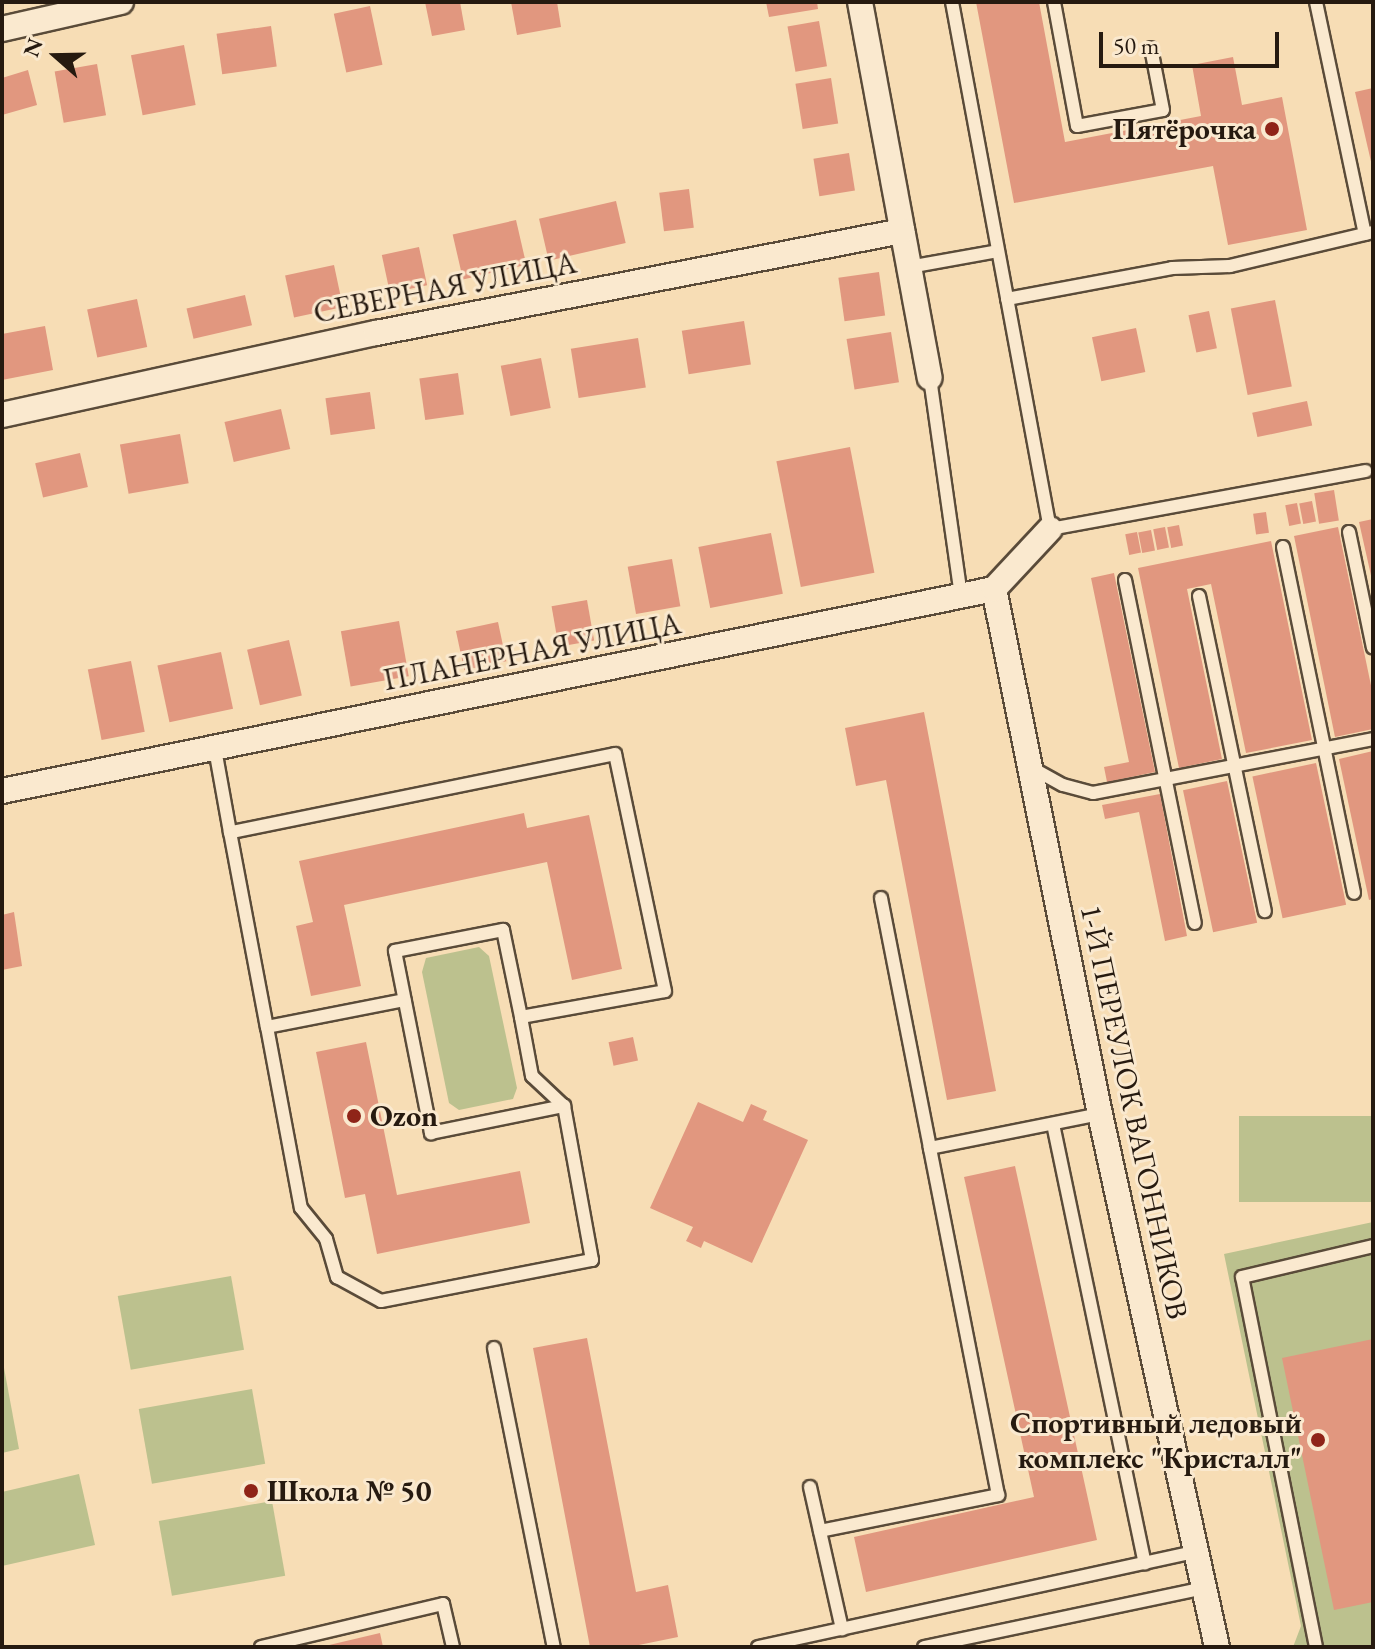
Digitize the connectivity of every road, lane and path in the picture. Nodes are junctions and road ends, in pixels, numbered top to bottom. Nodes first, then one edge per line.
1 (121, 2) edge
2 (860, 2) edge
3 (952, 2) edge
4 (1054, 2) edge
5 (1316, 2) edge
6 (2, 29) edge
7 (1151, 48) dead end
8 (902, 231) junction
9 (1369, 233) edge
10 (998, 251) junction
11 (909, 267) junction
12 (1007, 299) junction
13 (930, 378) joint
14 (2, 415) edge
15 (1366, 471) dead end
16 (1050, 529) junction
17 (1349, 532) dead end
18 (1283, 547) dead end
19 (1125, 580) dead end
20 (994, 589) junction
21 (1199, 596) dead end
22 (961, 597) junction
23 (1373, 648) edge
24 (1373, 739) edge
25 (1324, 748) junction
26 (215, 749) junction
27 (1235, 766) junction
28 (1029, 767) junction
29 (1166, 781) junction
30 (2, 791) edge
31 (230, 832) junction
32 (1354, 893) dead end
33 (881, 898) dead end
34 (1265, 911) dead end
35 (1195, 923) dead end
36 (404, 1000) junction
37 (521, 1017) junction
38 (267, 1027) junction
39 (564, 1106) junction
40 (1100, 1114) junction
41 (1053, 1124) junction
42 (930, 1148) junction
43 (1373, 1246) edge
44 (494, 1348) dead end
45 (810, 1487) dead end
46 (820, 1531) junction
47 (1195, 1552) junction
48 (1145, 1563) junction
49 (1204, 1588) junction
50 (842, 1629) junction
51 (261, 1647) edge
52 (453, 1647) edge
53 (554, 1647) edge
54 (758, 1647) edge
55 (924, 1647) edge
56 (1217, 1647) edge
57 (1316, 1647) edge

1 - 6 street
2 - 8 street
3 - 10 lane
4 - 7 lane
5 - 9 lane
8 - 11 street
8 - 14 street, СЕВЕРНАЯ УЛИЦА
9 - 12 lane
10 - 11 lane
10 - 12 lane
11 - 13 street
12 - 16 lane
13 - 22 lane
15 - 16 lane
16 - 20 street
17 - 23 lane
18 - 25 lane
19 - 29 lane
20 - 22 street, ПЛАНЕРНАЯ УЛИЦА
20 - 28 street, 1-Й ПЕРЕУЛОК ВАГОННИКОВ
21 - 27 lane
22 - 26 street, ПЛАНЕРНАЯ УЛИЦА
24 - 25 lane
25 - 27 lane
25 - 32 lane
26 - 30 street, ПЛАНЕРНАЯ УЛИЦА
26 - 31 lane
27 - 29 lane
27 - 34 lane
28 - 29 lane
28 - 40 street, 1-Й ПЕРЕУЛОК ВАГОННИКОВ
29 - 35 lane
31 - 37 lane
31 - 38 lane
33 - 42 lane
36 - 37 lane
36 - 38 lane
36 - 39 lane
37 - 39 lane
38 - 39 lane
40 - 41 lane
40 - 47 street, 1-Й ПЕРЕУЛОК ВАГОННИКОВ
41 - 42 lane
41 - 48 lane
42 - 46 lane
43 - 57 lane
44 - 53 lane
45 - 46 lane
46 - 50 lane
47 - 48 lane
47 - 49 street, 1-Й ПЕРЕУЛОК ВАГОННИКОВ
48 - 50 lane
49 - 55 lane
49 - 56 street, 1-Й ПЕРЕУЛОК ВАГОННИКОВ
50 - 54 lane
51 - 52 lane

